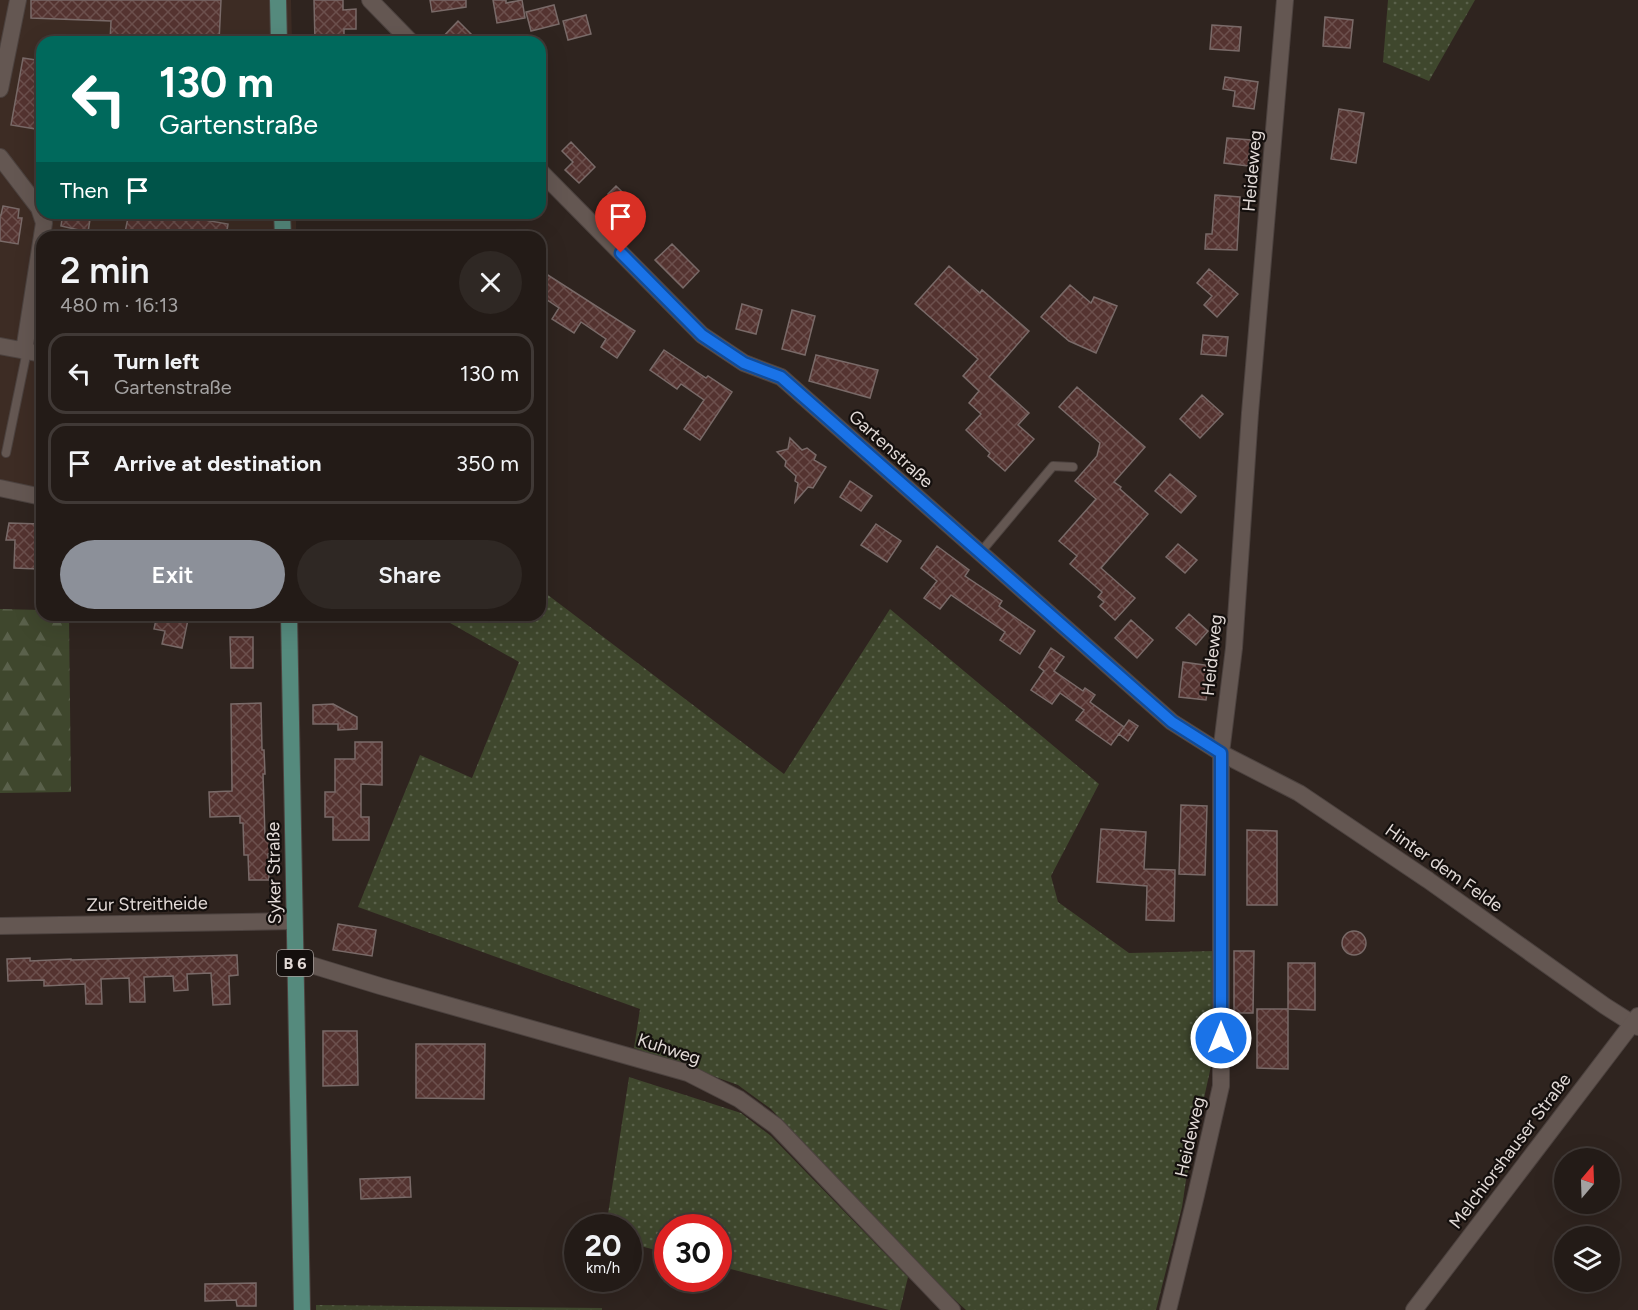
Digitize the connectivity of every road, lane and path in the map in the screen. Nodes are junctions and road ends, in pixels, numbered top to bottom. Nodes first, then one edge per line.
1 (18, 0) edge
2 (278, 0) edge
3 (370, 0) edge
4 (1285, 0) edge
5 (279, 36) edge
6 (405, 36) edge
7 (0, 88) edge
8 (0, 157) edge
9 (546, 177) edge
10 (36, 204) edge
11 (36, 302) edge
12 (0, 346) edge
13 (31, 352) edge
14 (6, 453) dead end
15 (1073, 467) dead end
16 (0, 488) edge
17 (36, 495) edge
18 (980, 554) junction
19 (289, 621) edge
20 (1221, 753) junction
21 (294, 921) junction
22 (0, 926) edge
23 (295, 960) junction
24 (1636, 1022) edge
25 (302, 1310) edge
26 (952, 1310) edge
27 (1168, 1310) edge
28 (1414, 1310) edge

1 - 7 street
2 - 5 main road
3 - 6 street
4 - 20 street, Heideweg
8 - 10 street
9 - 18 street, Gartenstraße
11 - 13 street
12 - 13 street
13 - 14 lane
15 - 18 lane
16 - 17 street
18 - 20 street, Gartenstraße
19 - 21 main road, Syker Straße / B 6
20 - 24 street, Hinter dem Felde
20 - 27 street, Heideweg
21 - 22 street, Zur Streitheide
21 - 23 main road, Syker Straße / B 6
23 - 25 main road, Syker Straße / B 6
23 - 26 street, Kuhweg
24 - 28 street, Melchiorshauser Straße

